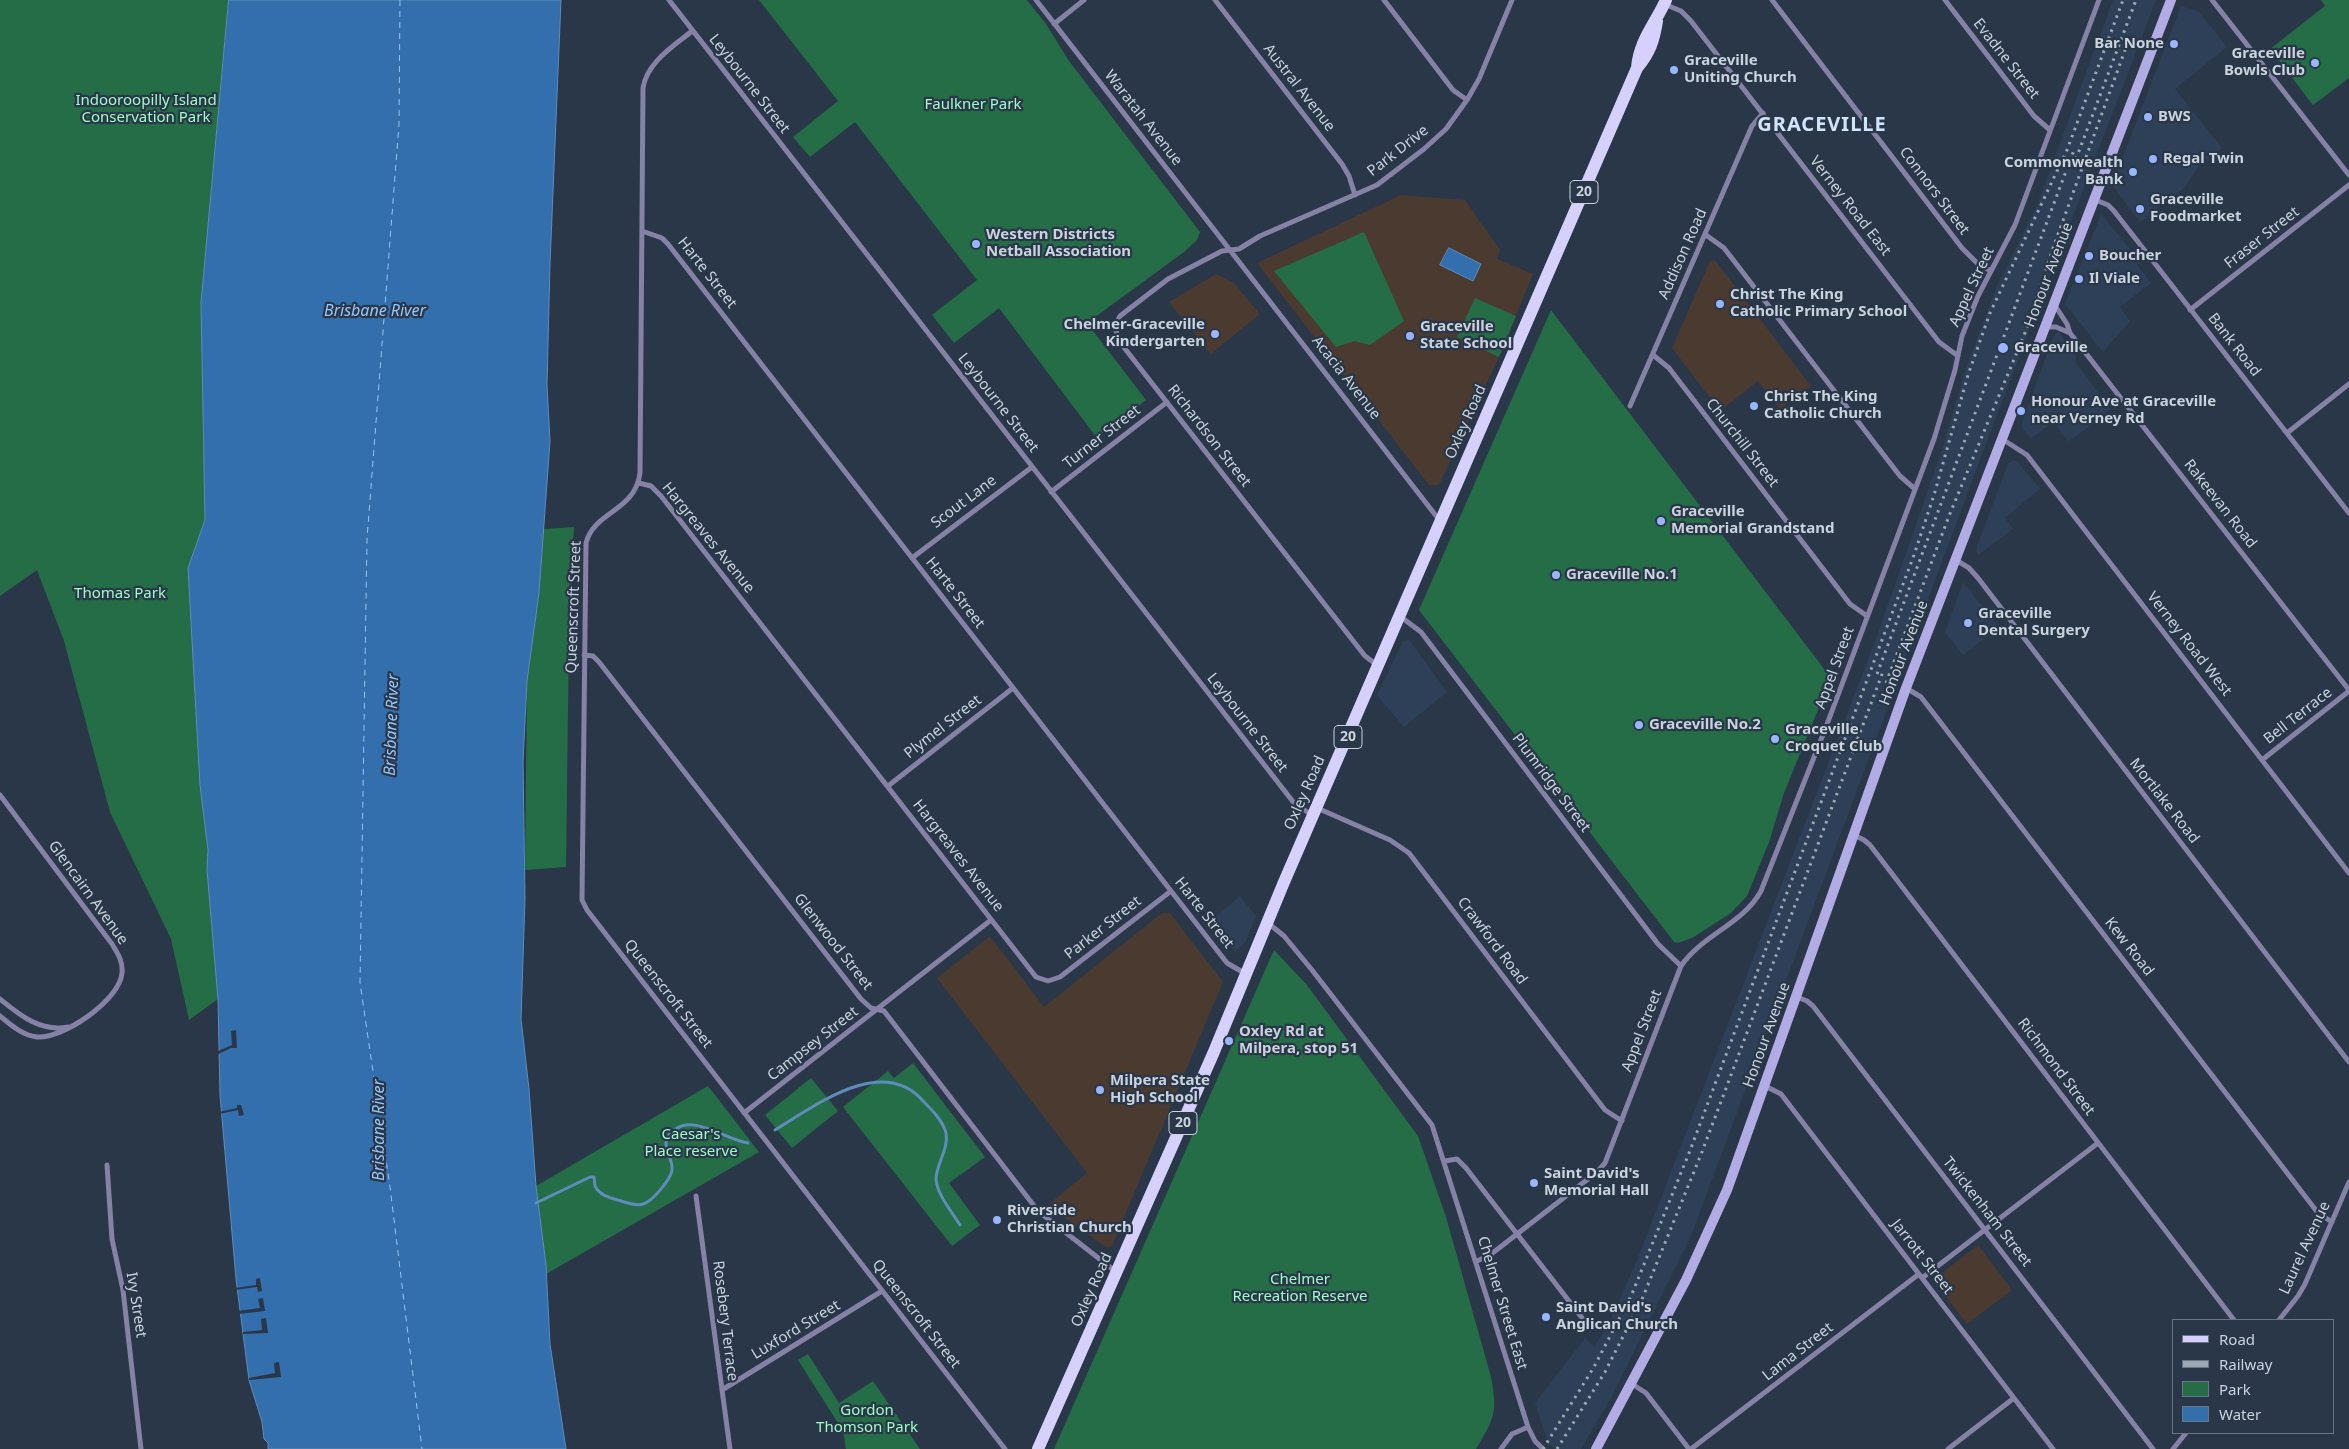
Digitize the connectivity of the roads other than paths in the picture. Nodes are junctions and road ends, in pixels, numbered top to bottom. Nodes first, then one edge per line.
1 (669, 0) edge
2 (1036, 0) edge
3 (1084, 0) edge
4 (1215, 0) edge
5 (1384, 0) edge
6 (1512, 0) edge
7 (1772, 0) edge
8 (1945, 0) edge
9 (2099, 0) edge
10 (2171, 0) edge
11 (2212, 0) edge
12 (1665, 2) edge
13 (1054, 24) junction
14 (692, 31) junction
15 (1467, 100) junction
16 (1762, 114) junction
17 (2050, 130) junction
18 (2349, 175) edge
19 (2349, 185) edge
20 (1355, 195) junction
21 (2094, 199) junction
22 (642, 231) junction
23 (1706, 235) junction
24 (1230, 250) junction
25 (1991, 271) junction
26 (2054, 304) junction
27 (2190, 310) junction
28 (2044, 327) junction
29 (2070, 333) junction
30 (1653, 355) junction
31 (1958, 356) junction
32 (2349, 384) edge
33 (1167, 402) junction
34 (1630, 406) dead end
35 (2287, 433) junction
36 (2002, 439) junction
37 (1032, 467) junction
38 (639, 482) junction
39 (1915, 490) junction
40 (1052, 492) junction
41 (2349, 513) edge
42 (1440, 522) junction
43 (912, 558) junction
44 (1955, 560) junction
45 (1867, 616) junction
46 (1401, 617) junction
47 (584, 655) junction
48 (1379, 666) junction
49 (1013, 688) junction
50 (1906, 688) junction
51 (2349, 691) edge
52 (2262, 760) junction
53 (888, 786) junction
54 (0, 795) edge
55 (1315, 812) junction
56 (1854, 835) junction
57 (2349, 873) edge
58 (1171, 891) junction
59 (991, 920) junction
60 (1267, 922) junction
61 (1681, 966) junction
62 (1246, 974) junction
63 (1048, 981) joint
64 (1797, 997) junction
65 (0, 999) edge
66 (877, 1010) junction
67 (0, 1016) edge
68 (72, 1026) junction
69 (2349, 1062) edge
70 (1765, 1086) junction
71 (744, 1113) junction
72 (1622, 1121) junction
73 (2098, 1143) junction
74 (1445, 1162) junction
75 (107, 1165) dead end
76 (2349, 1182) edge
77 (696, 1196) dead end
78 (2332, 1222) junction
79 (1985, 1230) junction
80 (1517, 1234) junction
81 (1477, 1262) junction
82 (1118, 1272) junction
83 (1921, 1276) junction
84 (882, 1291) junction
85 (2233, 1319) edge
86 (2280, 1319) edge
87 (1586, 1323) dead end
88 (1632, 1384) junction
89 (722, 1390) junction
90 (2014, 1398) junction
91 (1528, 1427) junction
92 (2185, 1434) edge
93 (142, 1449) edge
94 (730, 1449) edge
95 (1005, 1449) edge
96 (1038, 1449) edge
97 (1501, 1449) edge
98 (1543, 1449) edge
99 (1596, 1449) edge
100 (1690, 1449) edge
101 (1948, 1449) edge
102 (2053, 1449) edge
103 (2153, 1449) edge
104 (2172, 1449) edge

1 - 14 street, Leybourne Street
2 - 13 street, Waratah Avenue
3 - 13 street
4 - 20 street, Austral Avenue
5 - 15 street
6 - 15 street, Park Drive
7 - 25 street, Connors Street
8 - 17 street, Evadne Street
9 - 17 street, Appel Street
10 - 21 main road, Honour Avenue
11 - 18 street
12 - 16 street, Verney Road East
12 - 42 main road, Oxley Road / 20
13 - 24 street, Waratah Avenue
14 - 22 street, Hargreaves Avenue
14 - 37 street, Leybourne Street
15 - 20 street, Park Drive
16 - 23 street, Addison Road
16 - 31 street, Verney Road East
17 - 25 street, Appel Street
19 - 27 street, Fraser Street
20 - 24 street, Park Drive
21 - 26 main road, Honour Avenue
21 - 27 street, Bank Road
22 - 38 street, Hargreaves Avenue
22 - 43 street, Harte Street
23 - 30 street, Addison Road
23 - 39 street
24 - 33 street, Richardson Street
24 - 42 street, Acacia Avenue
25 - 31 street, Appel Street
26 - 28 main road, Honour Avenue
26 - 29 street, Rakeevan Road
27 - 35 street, Bank Road
28 - 29 street
28 - 36 main road, Honour Avenue
29 - 51 street, Rakeevan Road
30 - 34 street, Addison Road
30 - 45 street, Churchill Street
31 - 39 street, Appel Street
32 - 35 street
33 - 40 street, Turner Street
33 - 48 street, Richardson Street
35 - 41 street, Bank Road
36 - 44 main road, Honour Avenue
36 - 52 street, Verney Road West
37 - 40 street, Leybourne Street
37 - 43 street, Scout Lane
38 - 47 street, Queenscroft Street
38 - 53 street, Hargreaves Avenue
39 - 45 street, Appel Street
40 - 55 street, Leybourne Street
42 - 46 main road, Oxley Road / 20
43 - 49 street, Harte Street
44 - 50 main road, Honour Avenue
44 - 69 street, Mortlake Road
45 - 61 street, Appel Street
46 - 48 main road, Oxley Road / 20
46 - 61 street, Plumridge Street
47 - 66 street, Glenwood Street
47 - 71 street, Queenscroft Street
48 - 55 main road, Oxley Road / 20
49 - 53 street, Plymel Street
49 - 58 street, Harte Street
50 - 56 main road, Honour Avenue
50 - 78 street, Kew Road
51 - 52 street, Bell Terrace
52 - 57 street, Verney Road West
53 - 59 street, Hargreaves Avenue
54 - 68 street, Glencairn Avenue
55 - 60 main road, Oxley Road / 20
55 - 72 street, Crawford Road
56 - 64 main road, Honour Avenue
56 - 73 street, Richmond Street
58 - 62 street, Harte Street
58 - 63 street, Parker Street
59 - 63 street, Hargreaves Avenue
59 - 66 street, Campsey Street
60 - 62 main road, Oxley Road / 20
60 - 74 street, Chelmer Street East
61 - 72 street, Appel Street
62 - 82 main road, Oxley Road / 20
64 - 70 main road, Honour Avenue
64 - 79 street, Twickenham Street
65 - 68 street
66 - 71 street, Campsey Street
66 - 82 street, Glenwood Street
67 - 68 street, Glencairn Avenue
70 - 83 street, Jarrott Street
70 - 88 main road, Honour Avenue
71 - 84 street, Queenscroft Street
72 - 80 street, Appel Street
73 - 79 street, Lama Street
73 - 85 street, Richmond Street
74 - 80 street, Chelmer Street East
74 - 81 street, Chelmer Street East
75 - 93 street, Ivy Street
76 - 78 street, Laurel Avenue
77 - 89 street, Rosebery Terrace
78 - 86 street, Laurel Avenue
79 - 83 street, Lama Street
79 - 103 street, Twickenham Street
80 - 81 street, Appel Street
80 - 87 street, Chelmer Street East
81 - 91 street, Chelmer Street East
82 - 96 main road, Oxley Road / 20
83 - 90 street, Jarrott Street
83 - 100 street, Lama Street
84 - 89 street, Luxford Street
84 - 95 street, Queenscroft Street
88 - 99 main road, Honour Avenue
88 - 100 street
89 - 94 street, Rosebery Terrace
90 - 101 street
90 - 102 street, Jarrott Street
91 - 97 street
91 - 98 street, Chelmer Street East
92 - 104 street

